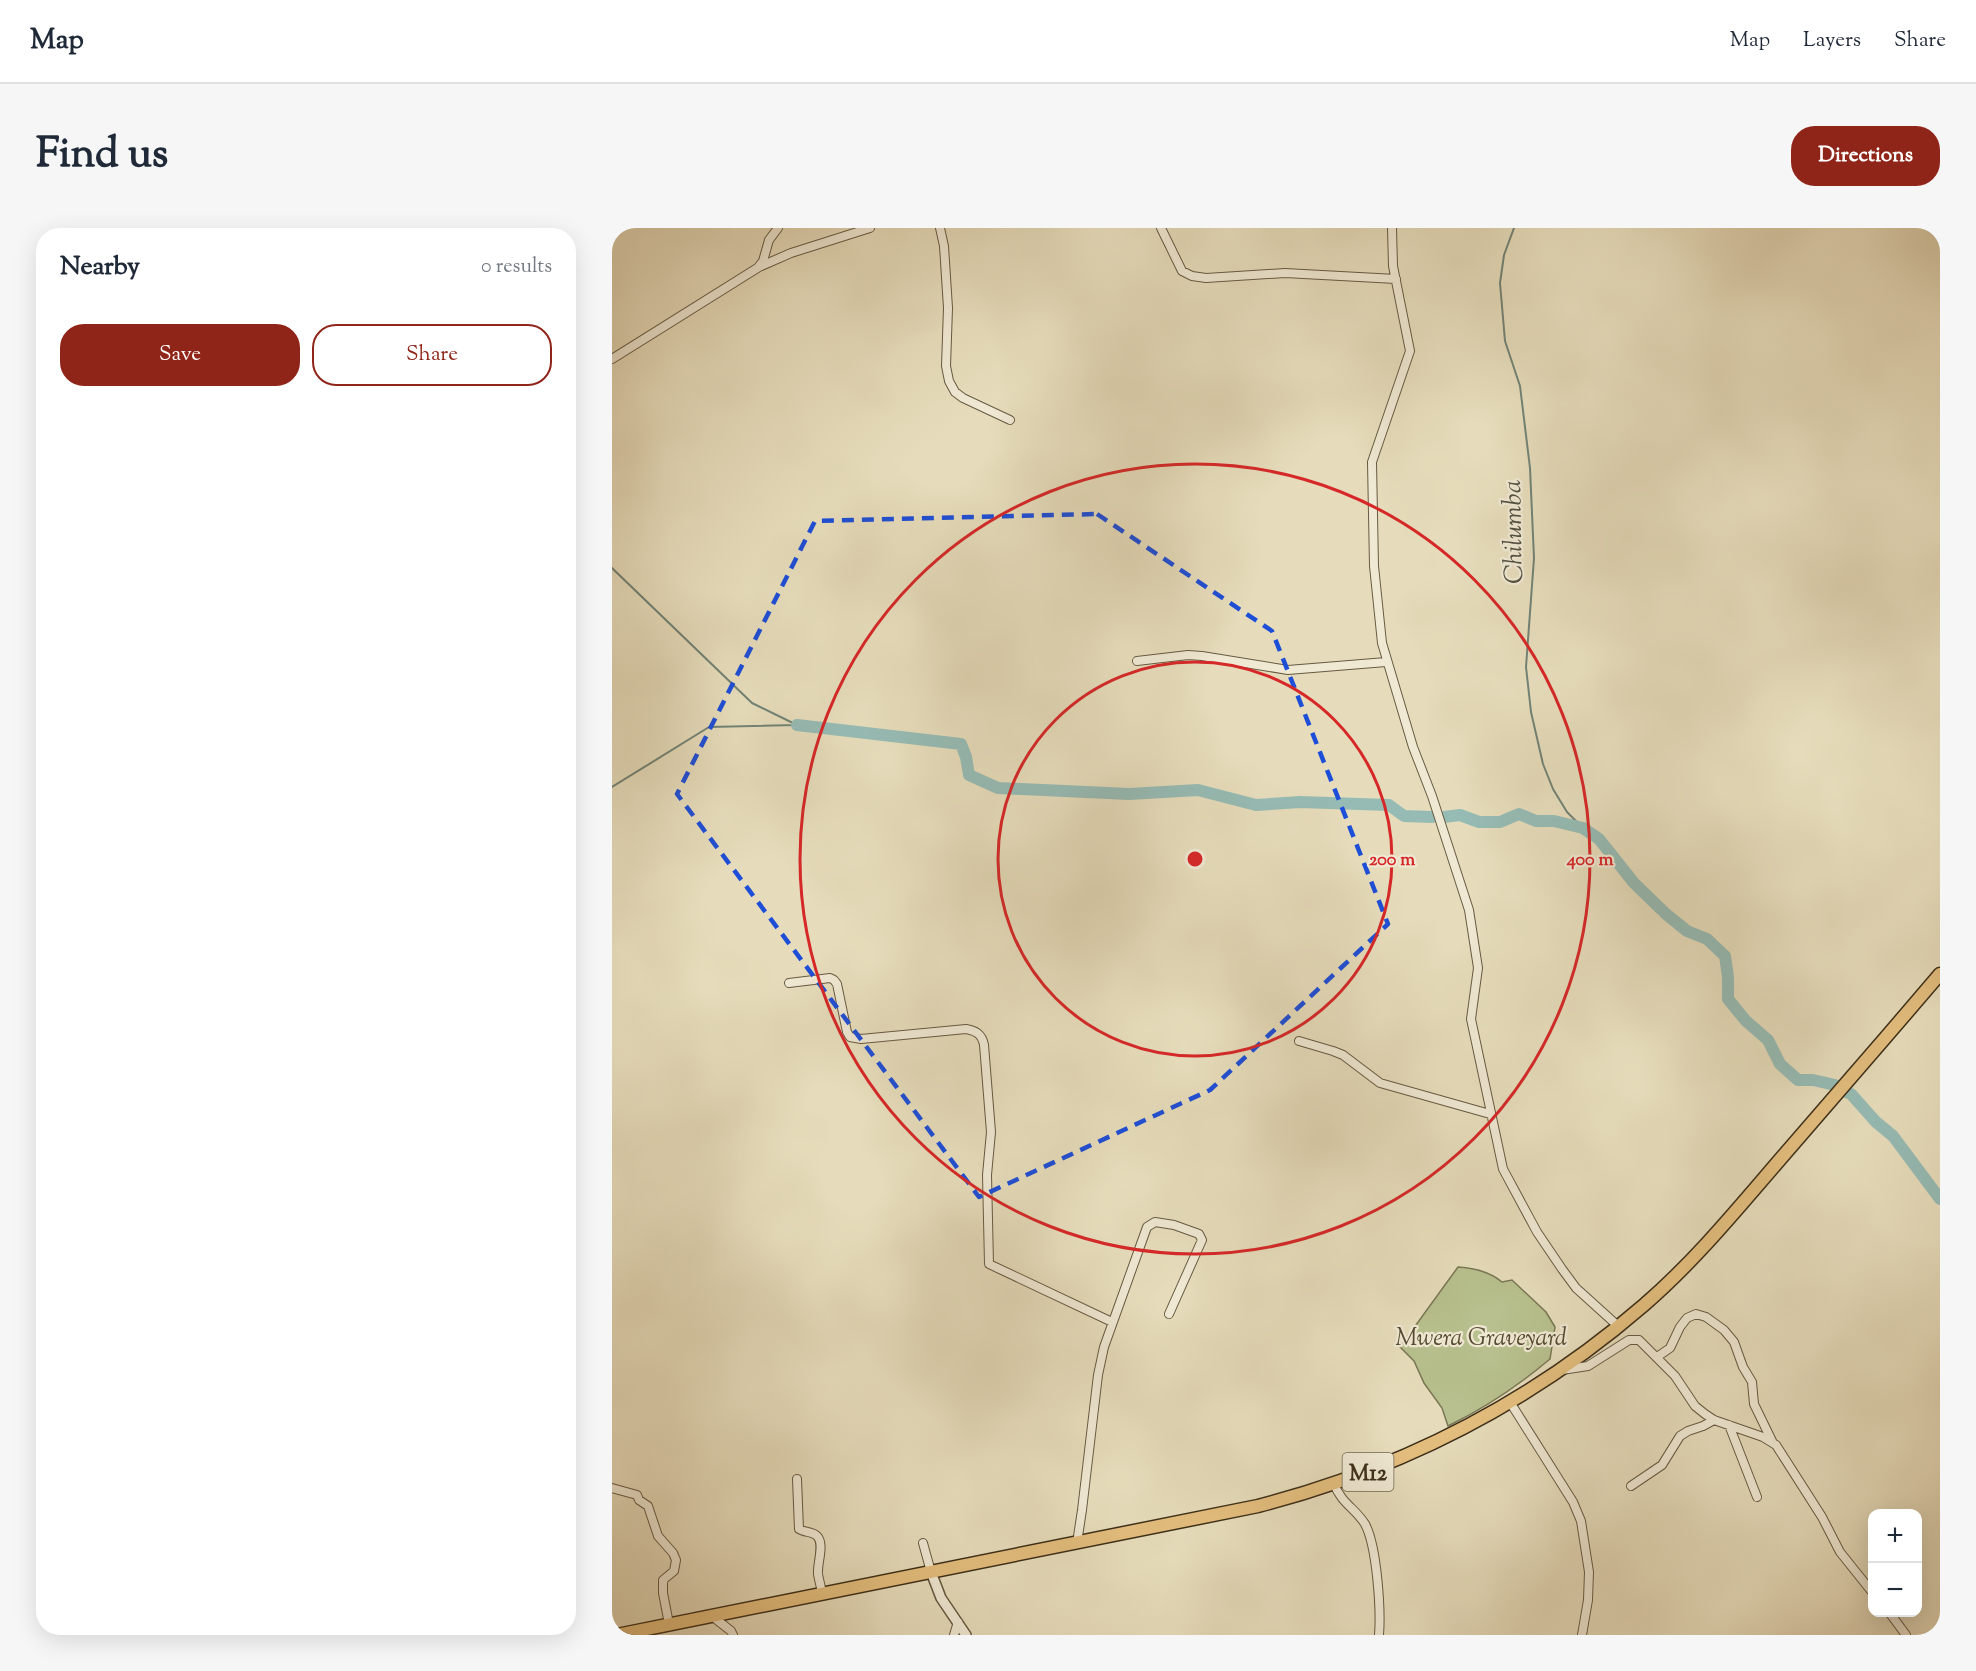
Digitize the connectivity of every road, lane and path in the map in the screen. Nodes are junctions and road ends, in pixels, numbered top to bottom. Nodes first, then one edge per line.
1 (778, 228) edge
2 (870, 228) edge
3 (940, 228) edge
4 (1161, 228) edge
5 (1392, 228) edge
6 (759, 267) junction
7 (1396, 279) junction
8 (612, 359) edge
9 (1010, 420) dead end
10 (1137, 661) dead end
11 (1386, 662) junction
12 (1940, 974) edge
13 (789, 983) dead end
14 (1299, 1041) dead end
15 (1490, 1114) junction
16 (1169, 1314) dead end
17 (1112, 1322) junction
18 (1618, 1326) junction
19 (1657, 1357) junction
20 (1559, 1370) junction
21 (1510, 1402) junction
22 (1714, 1420) junction
23 (1729, 1425) junction
24 (1772, 1442) junction
25 (797, 1479) dead end
26 (1334, 1484) junction
27 (1631, 1486) dead end
28 (612, 1488) edge
29 (1757, 1497) dead end
30 (922, 1543) dead end
31 (1077, 1543) junction
32 (931, 1572) junction
33 (1868, 1587) edge
34 (822, 1593) junction
35 (712, 1616) junction
36 (1893, 1617) edge
37 (958, 1623) junction
38 (669, 1624) junction
39 (617, 1635) edge
40 (733, 1635) edge
41 (954, 1635) edge
42 (966, 1635) edge
43 (1379, 1635) edge
44 (1582, 1635) edge
45 (1906, 1635) edge

1 - 6 street
2 - 6 street
3 - 9 street
4 - 7 street
5 - 7 street
6 - 8 street
7 - 11 street
10 - 11 street
11 - 15 street
12 - 18 highway, M12
13 - 17 street
14 - 15 street
15 - 18 street
16 - 17 street
17 - 31 street
18 - 20 highway, M12
19 - 20 street
19 - 22 street
19 - 24 street
20 - 21 highway, M12
21 - 26 highway, M12
21 - 44 street
22 - 23 street
22 - 27 street
23 - 24 street
23 - 29 street
24 - 33 street
25 - 34 street
26 - 31 highway, M12
26 - 43 street
28 - 38 street
30 - 32 street
31 - 32 highway, M12
32 - 34 highway, M12
32 - 37 street
34 - 35 highway, M12
35 - 38 highway, M12
35 - 40 street
36 - 45 street
37 - 41 street
37 - 42 street
38 - 39 highway, M12

